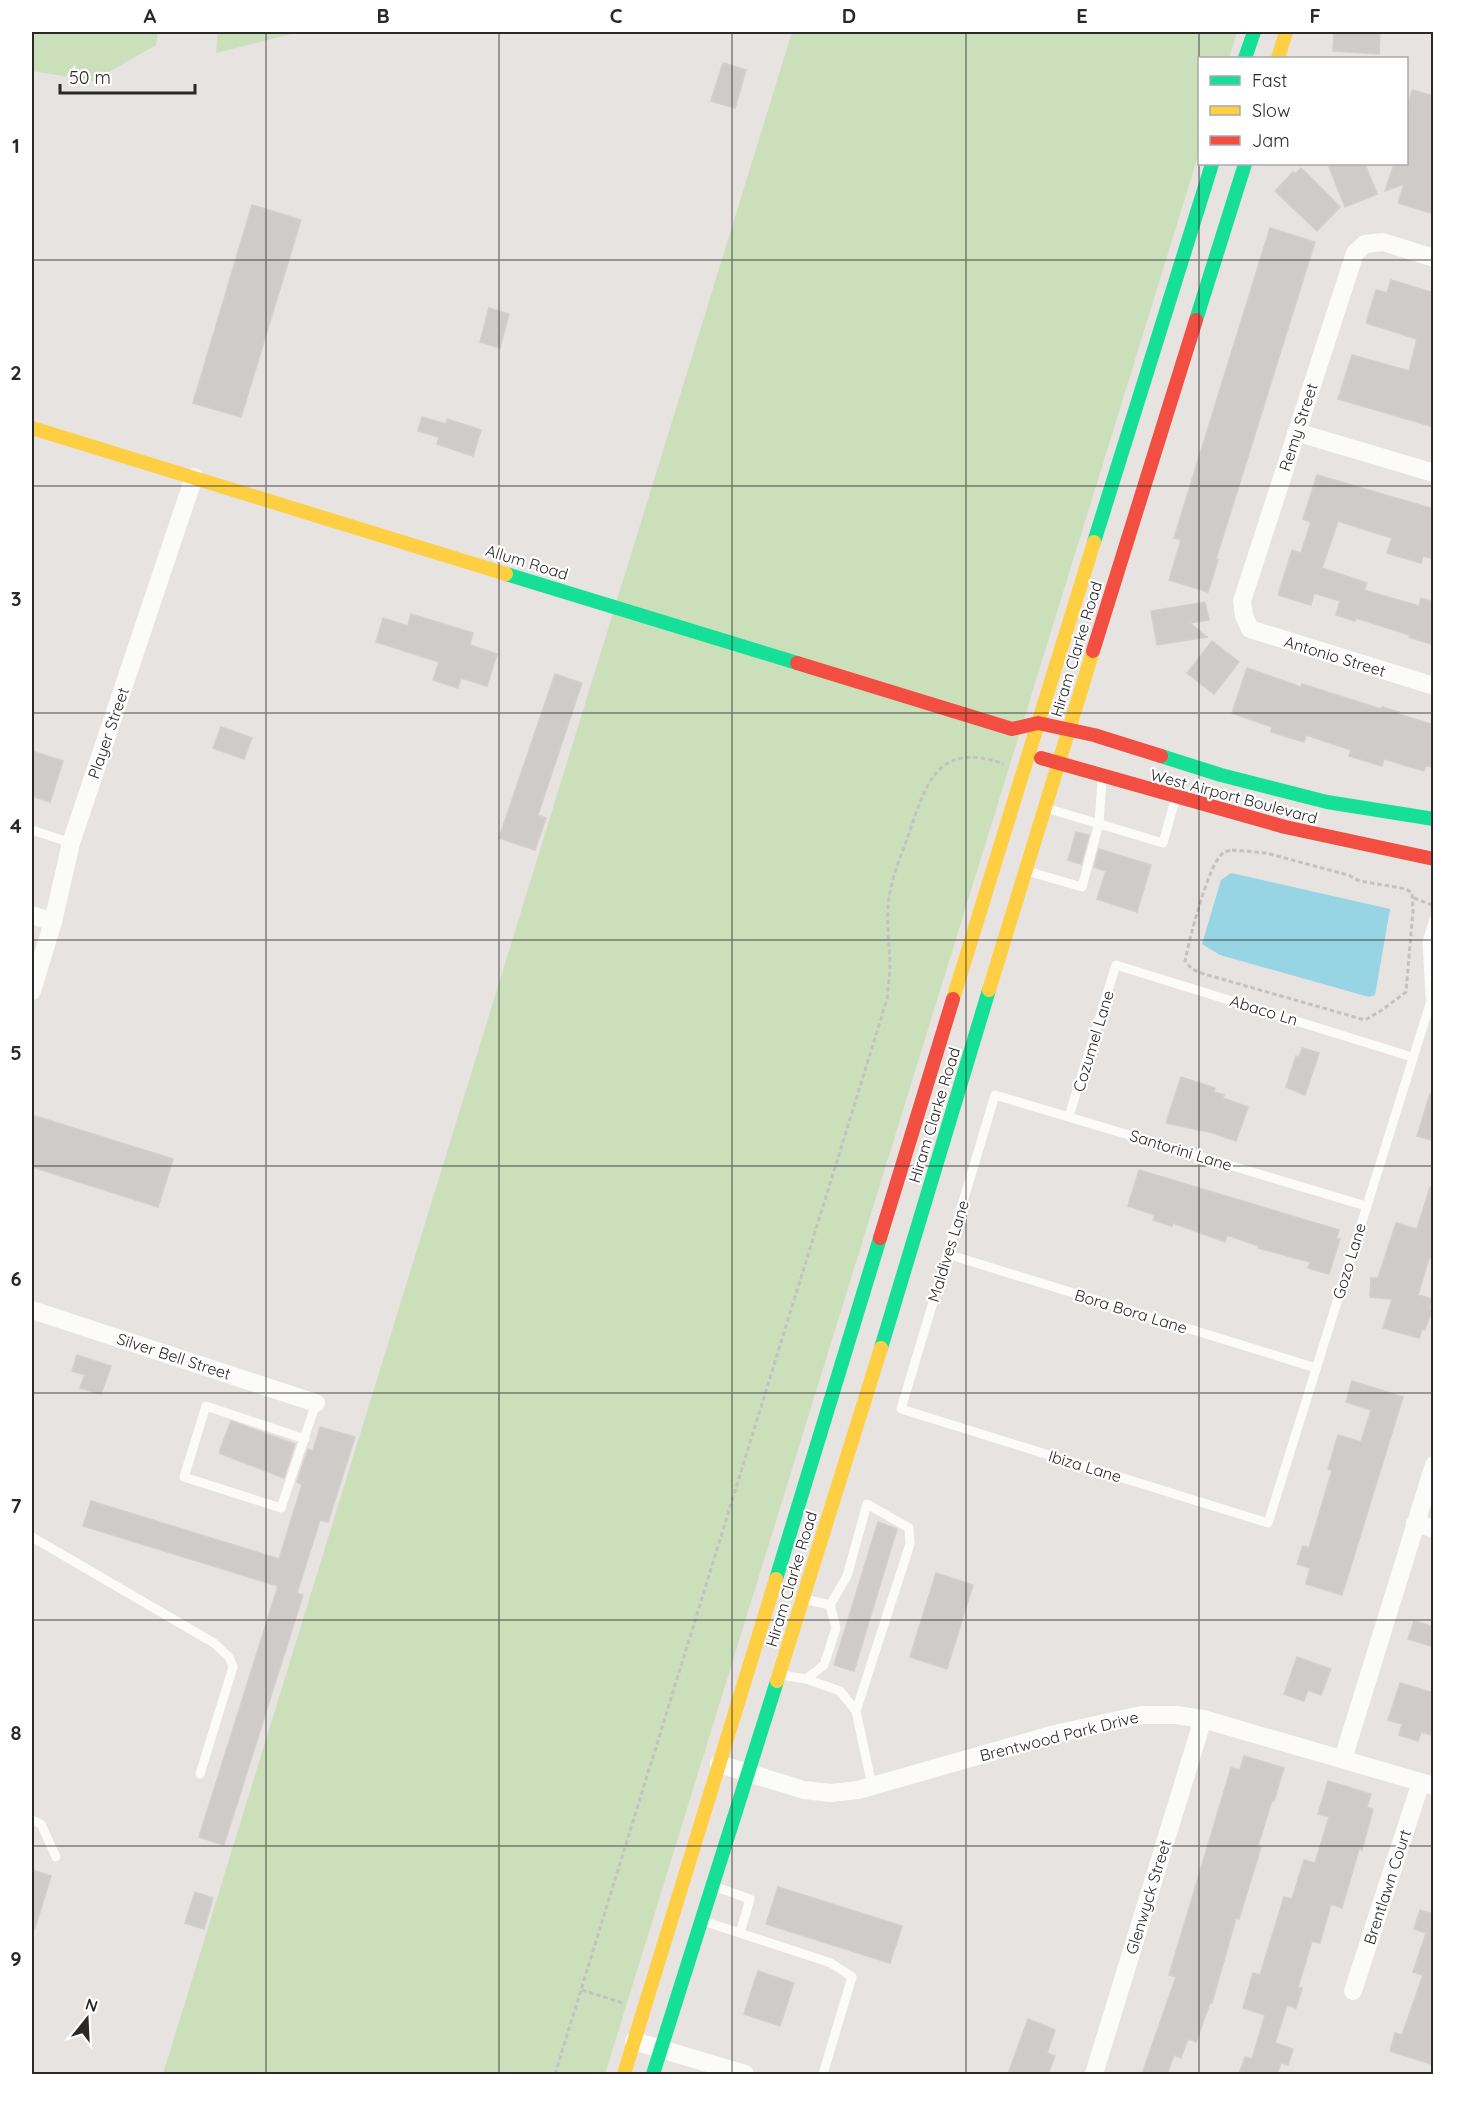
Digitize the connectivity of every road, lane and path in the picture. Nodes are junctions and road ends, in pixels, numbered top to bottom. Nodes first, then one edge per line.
1 (1254, 32) edge
2 (1286, 32) edge
3 (1245, 57) edge
4 (1278, 57) edge
5 (1212, 165) edge
6 (1245, 165) edge
7 (1434, 258) edge
8 (1159, 388) junction
9 (32, 428) edge
10 (1296, 432) junction
11 (1434, 473) edge
12 (194, 477) junction
13 (1244, 616) joint
14 (1434, 686) edge
15 (1038, 723) junction
16 (1012, 729) junction
17 (1068, 729) junction
18 (1029, 754) junction
19 (1058, 763) junction
20 (1012, 767) dead end
21 (1102, 776) junction
22 (1176, 798) junction
23 (1044, 807) junction
24 (1434, 819) edge
25 (1099, 823) junction
26 (32, 830) edge
27 (71, 843) junction
28 (1434, 859) edge
29 (1025, 871) junction
30 (1414, 898) junction
31 (1434, 905) edge
32 (32, 915) edge
33 (1434, 919) edge
34 (53, 922) junction
35 (1116, 965) joint
36 (32, 991) edge
37 (1432, 995) edge
38 (959, 1037) junction
39 (1412, 1057) junction
40 (995, 1095) joint
41 (1069, 1116) junction
42 (1366, 1206) junction
43 (946, 1254) junction
44 (892, 1256) junction
45 (32, 1310) edge
46 (1316, 1368) junction
47 (316, 1403) joint
48 (901, 1409) joint
49 (305, 1438) junction
50 (1434, 1464) edge
51 (823, 1478) junction
52 (1268, 1522) joint
53 (1416, 1523) junction
54 (1434, 1529) edge
55 (32, 1537) edge
56 (802, 1598) junction
57 (830, 1605) junction
58 (779, 1674) junction
59 (806, 1679) junction
60 (856, 1711) junction
61 (1203, 1719) junction
62 (1342, 1759) junction
63 (719, 1764) junction
64 (749, 1773) junction
65 (200, 1774) dead end
66 (1427, 1784) edge
67 (872, 1786) junction
68 (32, 1820) edge
69 (56, 1857) dead end
70 (714, 1886) junction
71 (702, 1921) junction
72 (740, 1933) junction
73 (582, 1990) junction
74 (1353, 1991) dead end
75 (631, 2006) dead end
76 (634, 2041) junction
77 (661, 2049) junction
78 (555, 2074) edge
79 (624, 2074) edge
80 (653, 2074) edge
81 (745, 2074) edge
82 (823, 2074) edge
83 (1094, 2074) edge

1 - 3 main road
2 - 4 main road
5 - 8 main road, Hiram Clarke Road
6 - 8 main road, Hiram Clarke Road
7 - 10 street, Remy Street
8 - 15 main road, Hiram Clarke Road
8 - 17 main road, Hiram Clarke Road
9 - 12 main road, Allum Road
10 - 11 street
10 - 13 street, Remy Street
12 - 16 main road, Allum Road
12 - 27 street, Player Street
13 - 14 street, Antonio Street
15 - 16 main road
15 - 17 main road, West Airport Boulevard
15 - 18 main road, Hiram Clarke Road
16 - 18 main road
17 - 19 main road, Hiram Clarke Road
17 - 24 main road, West Airport Boulevard
18 - 19 main road, West Airport Boulevard
18 - 38 main road, Hiram Clarke Road
19 - 21 main road, West Airport Boulevard
19 - 23 main road, Hiram Clarke Road
20 - 73 path
21 - 22 main road, West Airport Boulevard
21 - 25 lane
22 - 25 lane
22 - 28 main road, West Airport Boulevard
23 - 25 lane
23 - 29 main road, Hiram Clarke Road
25 - 29 lane
26 - 27 lane
27 - 34 street, Player Street
29 - 38 main road, Hiram Clarke Road
30 - 30 path
30 - 31 path
32 - 34 street
33 - 37 lane, Gozo Lane
34 - 36 street, Player Street
35 - 39 lane, Abaco Ln
35 - 41 lane, Cozumel Lane
37 - 39 lane, Gozo Lane
38 - 44 main road, Hiram Clarke Road
38 - 44 main road, Hiram Clarke Road
39 - 42 lane, Gozo Lane
40 - 41 lane, Santorini Lane
40 - 43 lane, Maldives Lane
41 - 42 lane, Santorini Lane
42 - 46 lane, Gozo Lane
43 - 46 lane, Bora Bora Lane
43 - 48 lane, Maldives Lane
44 - 51 main road, Hiram Clarke Road
44 - 51 main road, Hiram Clarke Road
45 - 47 street, Silver Bell Street
46 - 52 lane, Gozo Lane
47 - 49 lane
48 - 52 lane, Ibiza Lane
49 - 49 lane
50 - 53 street
51 - 56 main road, Hiram Clarke Road
51 - 63 main road, Hiram Clarke Road
53 - 54 street
53 - 62 street
55 - 65 lane
56 - 57 lane
56 - 58 main road, Hiram Clarke Road
57 - 59 lane
57 - 60 lane
58 - 59 lane
58 - 64 main road, Hiram Clarke Road
59 - 60 lane
60 - 67 lane
61 - 62 street, Brentwood Park Drive
61 - 67 street, Brentwood Park Drive
61 - 83 street, Glenwyck Street
62 - 66 street, Brentwood Park Drive
63 - 64 street, Brentwood Park Drive
63 - 76 main road, Hiram Clarke Road
64 - 67 street, Brentwood Park Drive
64 - 70 main road, Hiram Clarke Road
66 - 74 street, Brentlawn Court
68 - 69 lane
70 - 71 main road, Hiram Clarke Road
70 - 72 lane
71 - 72 lane
71 - 77 main road, Hiram Clarke Road
72 - 82 lane
73 - 75 path
73 - 78 path
76 - 77 street
76 - 79 main road, Hiram Clarke Road
77 - 80 main road, Hiram Clarke Road
77 - 81 street

